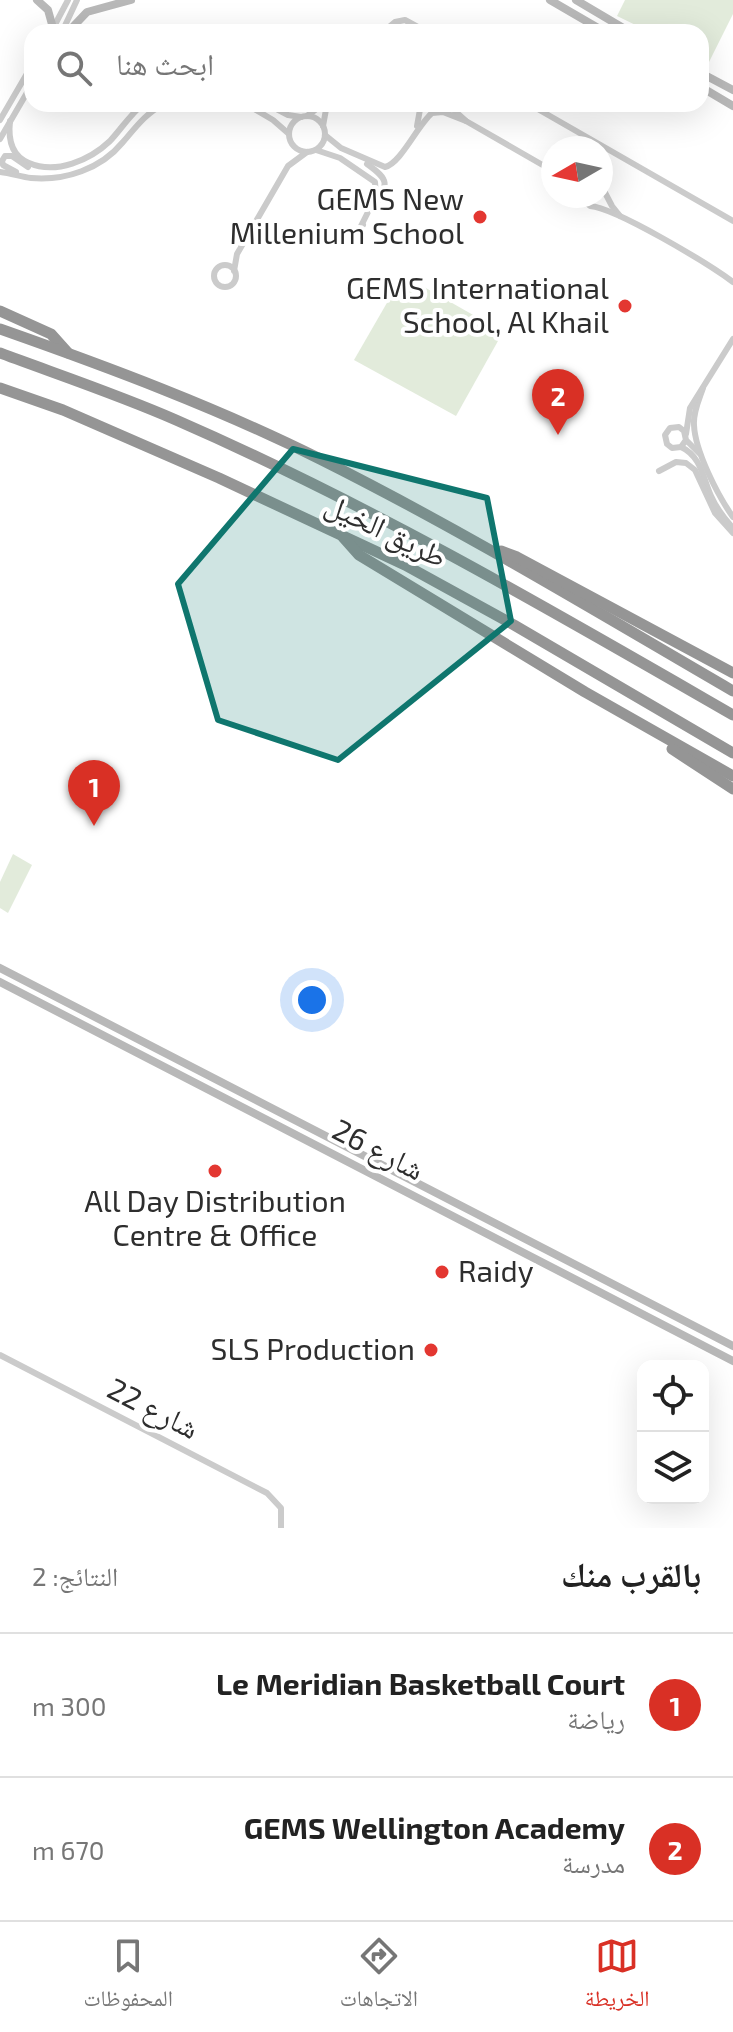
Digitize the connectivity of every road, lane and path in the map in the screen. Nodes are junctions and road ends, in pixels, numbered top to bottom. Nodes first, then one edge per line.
1 (37, 0) edge
2 (68, 0) edge
3 (77, 0) edge
4 (131, 0) edge
5 (550, 0) edge
6 (576, 0) edge
7 (55, 24) edge
8 (60, 24) edge
9 (62, 24) edge
10 (69, 24) edge
11 (393, 24) edge
12 (412, 24) edge
13 (591, 24) edge
14 (616, 24) edge
15 (709, 77) edge
16 (24, 79) edge
17 (733, 90) edge
18 (709, 92) edge
19 (24, 97) edge
20 (733, 106) edge
21 (136, 112) edge
22 (151, 112) edge
23 (260, 112) edge
24 (281, 112) edge
25 (312, 112) edge
26 (324, 112) edge
27 (419, 112) edge
28 (456, 112) edge
29 (543, 112) edge
30 (304, 117) junction
31 (0, 120) edge
32 (10, 121) junction
33 (466, 121) junction
34 (323, 126) junction
35 (416, 129) junction
36 (289, 134) junction
37 (325, 135) junction
38 (0, 139) edge
39 (292, 143) junction
40 (316, 150) junction
41 (307, 152) junction
42 (364, 160) junction
43 (541, 164) edge
44 (44, 166) junction
45 (288, 166) junction
46 (0, 172) edge
47 (27, 177) junction
48 (613, 207) edge
49 (599, 208) edge
50 (623, 218) junction
51 (733, 221) edge
52 (360, 228) junction
53 (351, 241) dead end
54 (237, 254) junction
55 (222, 265) junction
56 (234, 271) junction
57 (731, 279) edge
58 (0, 311) edge
59 (0, 329) edge
60 (733, 339) edge
61 (0, 353) edge
62 (68, 353) junction
63 (0, 388) edge
64 (703, 388) junction
65 (686, 437) junction
66 (681, 447) junction
67 (706, 464) junction
68 (659, 471) dead end
69 (733, 517) edge
70 (733, 530) edge
71 (342, 534) junction
72 (493, 552) junction
73 (733, 673) edge
74 (733, 691) edge
75 (733, 715) edge
76 (641, 723) junction
77 (733, 753) edge
78 (733, 776) edge
79 (733, 789) edge
80 (0, 968) edge
81 (0, 982) edge
82 (198, 1069) junction
83 (189, 1080) junction
84 (733, 1346) edge
85 (0, 1355) edge
86 (733, 1361) edge
87 (281, 1528) edge

1 - 7 street
2 - 8 street
3 - 9 street
4 - 10 street
5 - 13 street
6 - 14 street
11 - 12 street
15 - 17 street
16 - 31 street
18 - 20 street
19 - 32 street
21 - 44 street
22 - 47 street
23 - 36 street
24 - 30 street
25 - 30 street
26 - 34 street
27 - 35 street
28 - 33 street
29 - 51 street
30 - 34 street
30 - 36 street
32 - 38 street
32 - 44 street
33 - 35 street
33 - 43 street
34 - 37 street
35 - 42 street
36 - 39 street
37 - 40 street
37 - 42 street
39 - 41 street
39 - 45 street
40 - 41 street
40 - 52 street
41 - 45 street
42 - 52 street
44 - 47 street
45 - 54 street
46 - 47 street
48 - 50 street
49 - 50 street
50 - 57 street
52 - 53 street
54 - 55 street
54 - 56 street
55 - 56 street
55 - 56 street
58 - 62 highway
59 - 62 highway
60 - 64 street
61 - 75 highway, طريق الخيل
62 - 72 highway
63 - 71 highway, طريق الخيل
64 - 65 street
64 - 67 street
65 - 66 street
65 - 66 street
65 - 67 street
66 - 70 street
67 - 69 street
68 - 70 street
71 - 76 highway
71 - 77 highway, طريق الخيل
72 - 73 highway
72 - 74 highway
76 - 78 highway
76 - 79 highway
80 - 82 street, شارع 26
81 - 83 street, شارع 26
82 - 83 street
82 - 84 street, شارع 26
83 - 86 street, شارع 26
85 - 87 street, شارع 22

